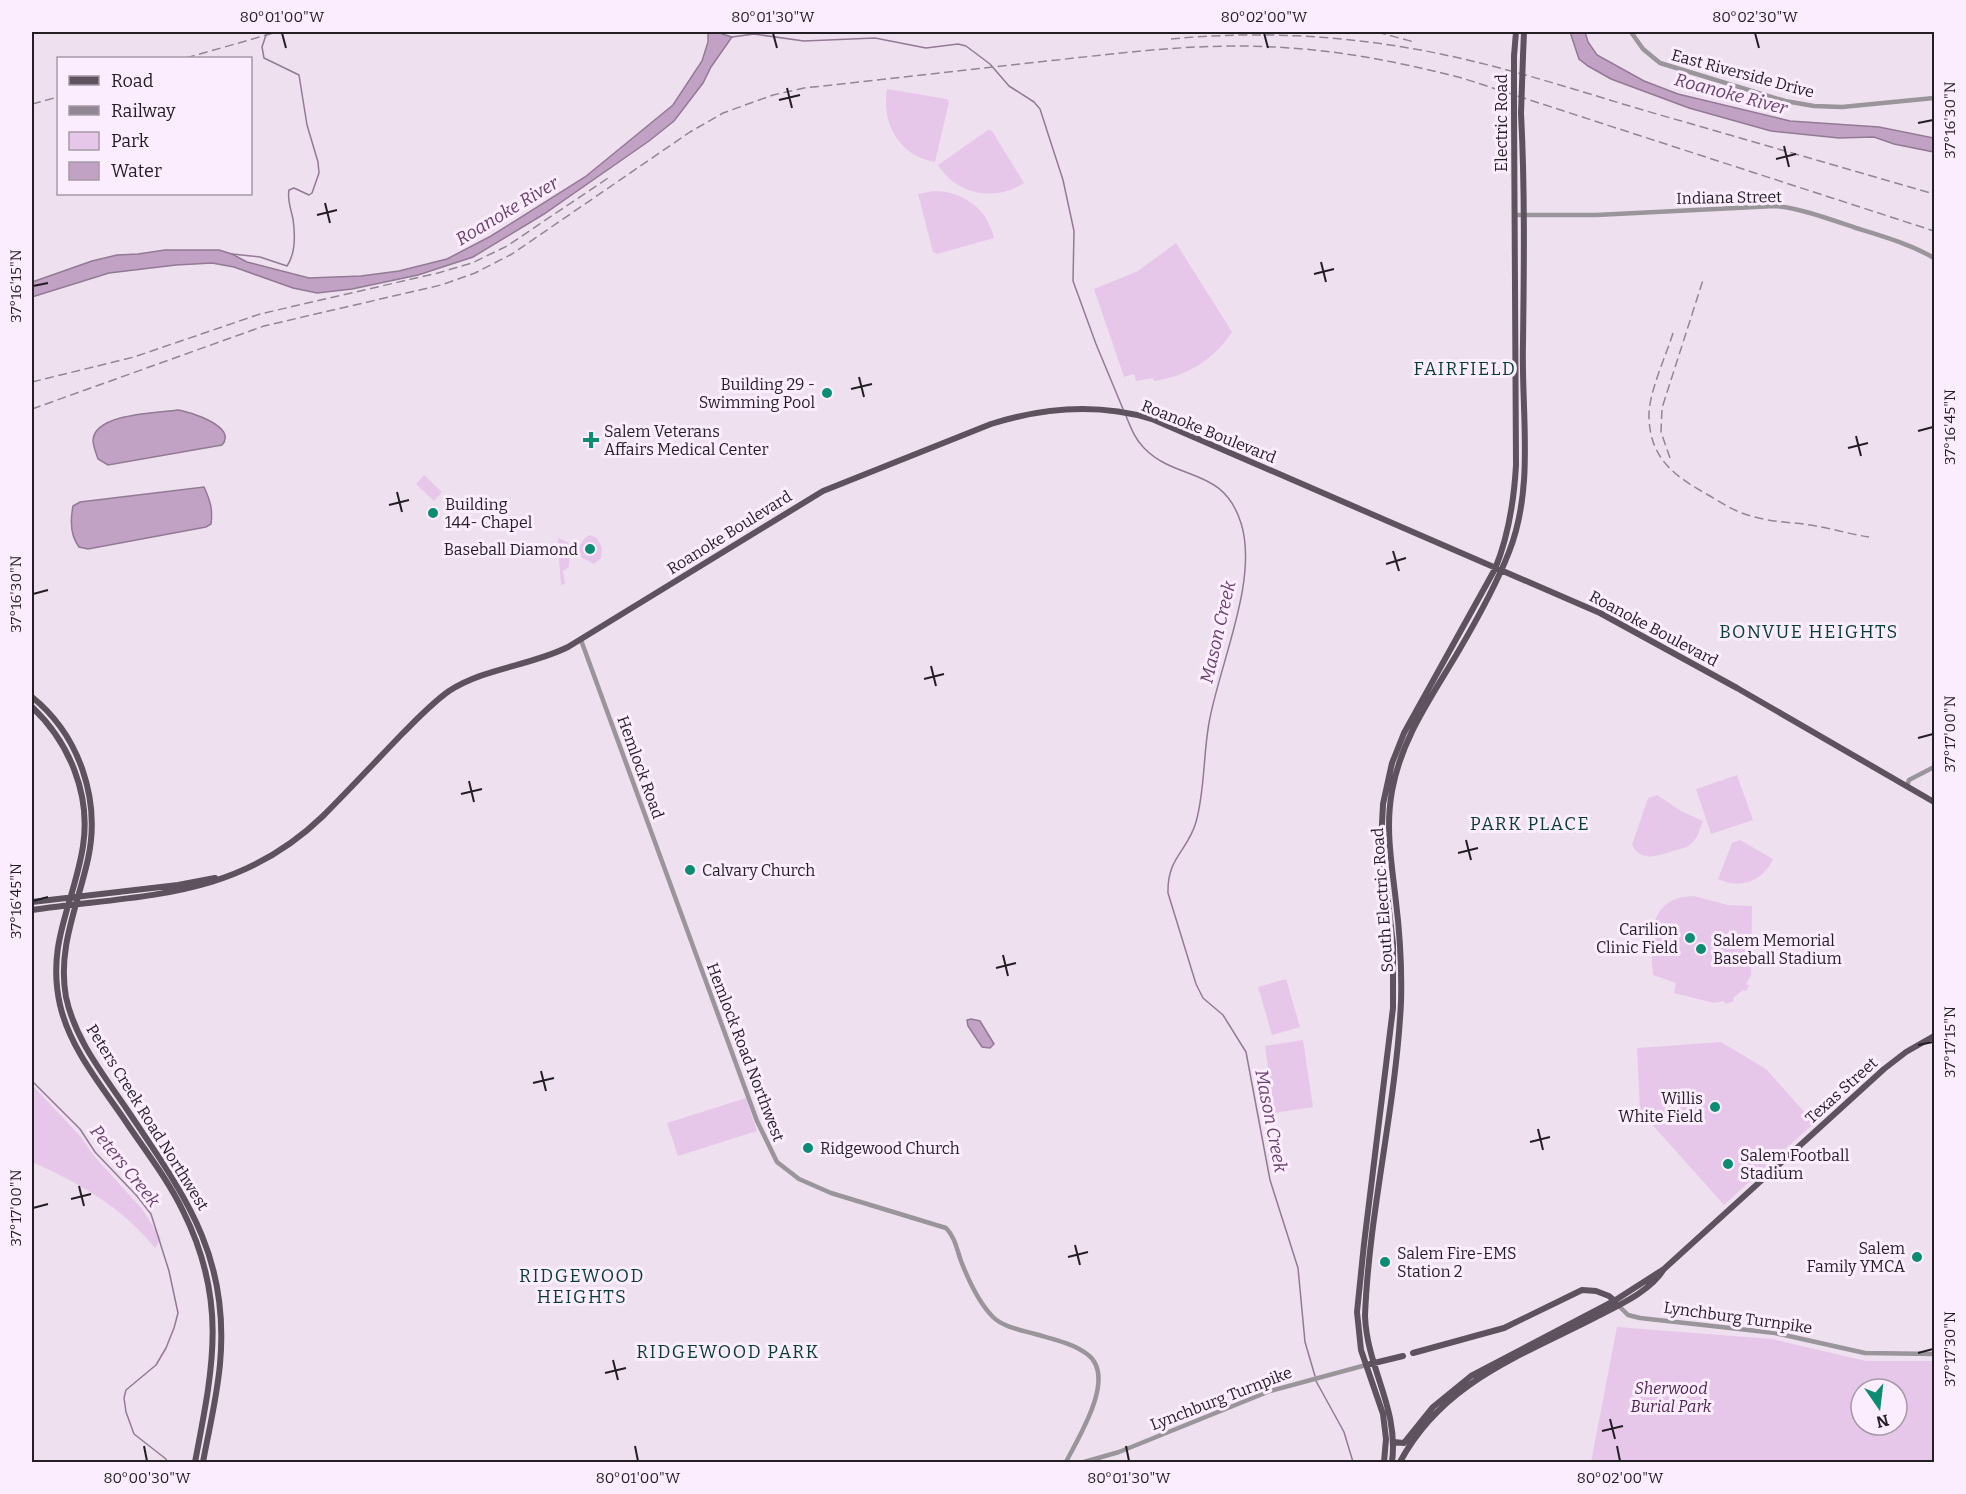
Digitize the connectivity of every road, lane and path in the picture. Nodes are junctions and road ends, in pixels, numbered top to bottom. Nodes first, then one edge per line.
1 (1516, 32) edge
2 (1524, 32) edge
3 (1631, 32) edge
4 (1935, 98) edge
5 (1515, 215) junction
6 (1524, 215) junction
7 (1935, 258) edge
8 (1498, 570) junction
9 (581, 640) junction
10 (32, 697) edge
11 (32, 707) edge
12 (1935, 768) edge
13 (1906, 786) junction
14 (1935, 802) edge
15 (230, 875) junction
16 (78, 896) junction
17 (69, 897) junction
18 (32, 902) edge
19 (677, 902) joint
20 (75, 904) junction
21 (67, 905) junction
22 (32, 910) edge
23 (1935, 1036) edge
24 (1616, 1303) junction
25 (1413, 1353) dead end
26 (1935, 1354) edge
27 (1403, 1356) dead end
28 (1370, 1364) junction
29 (1394, 1442) junction
30 (195, 1462) edge
31 (203, 1462) edge
32 (1066, 1462) edge
33 (1084, 1462) edge
34 (1384, 1462) edge
35 (1392, 1462) edge
36 (1400, 1462) edge

1 - 5 main road, Electric Road, bridge
2 - 6 main road, Electric Road, bridge
3 - 4 street, East Riverside Drive
5 - 6 street, Indiana Street
5 - 8 main road, South Electric Road
6 - 7 street, Indiana Street
6 - 8 main road, South Electric Road
8 - 9 main road, Roanoke Boulevard
8 - 13 main road, Roanoke Boulevard
8 - 28 main road, South Electric Road
9 - 15 main road, Roanoke Boulevard
9 - 19 street, Hemlock Road
10 - 16 main road, Peters Creek Road Northwest
11 - 17 main road, Peters Creek Road Northwest
12 - 13 street
13 - 14 main road, Roanoke Boulevard
15 - 16 main road
15 - 20 main road
16 - 17 main road
16 - 20 main road, Peters Creek Road Northwest
17 - 18 main road
17 - 21 main road, Peters Creek Road Northwest
19 - 32 street, Hemlock Road Northwest
20 - 21 main road
20 - 31 main road, Peters Creek Road Northwest
21 - 22 main road
21 - 30 main road, Peters Creek Road Northwest
23 - 24 main road, Texas Street
24 - 25 main road, Lynchburg Turnpike
24 - 26 street, Lynchburg Turnpike
24 - 29 main road, Texas Street
24 - 36 main road, Texas Street
27 - 28 main road, Lynchburg Turnpike
28 - 29 main road, South Electric Road
28 - 33 street, Lynchburg Turnpike
28 - 34 main road, South Electric Road
29 - 35 main road, South Electric Road

